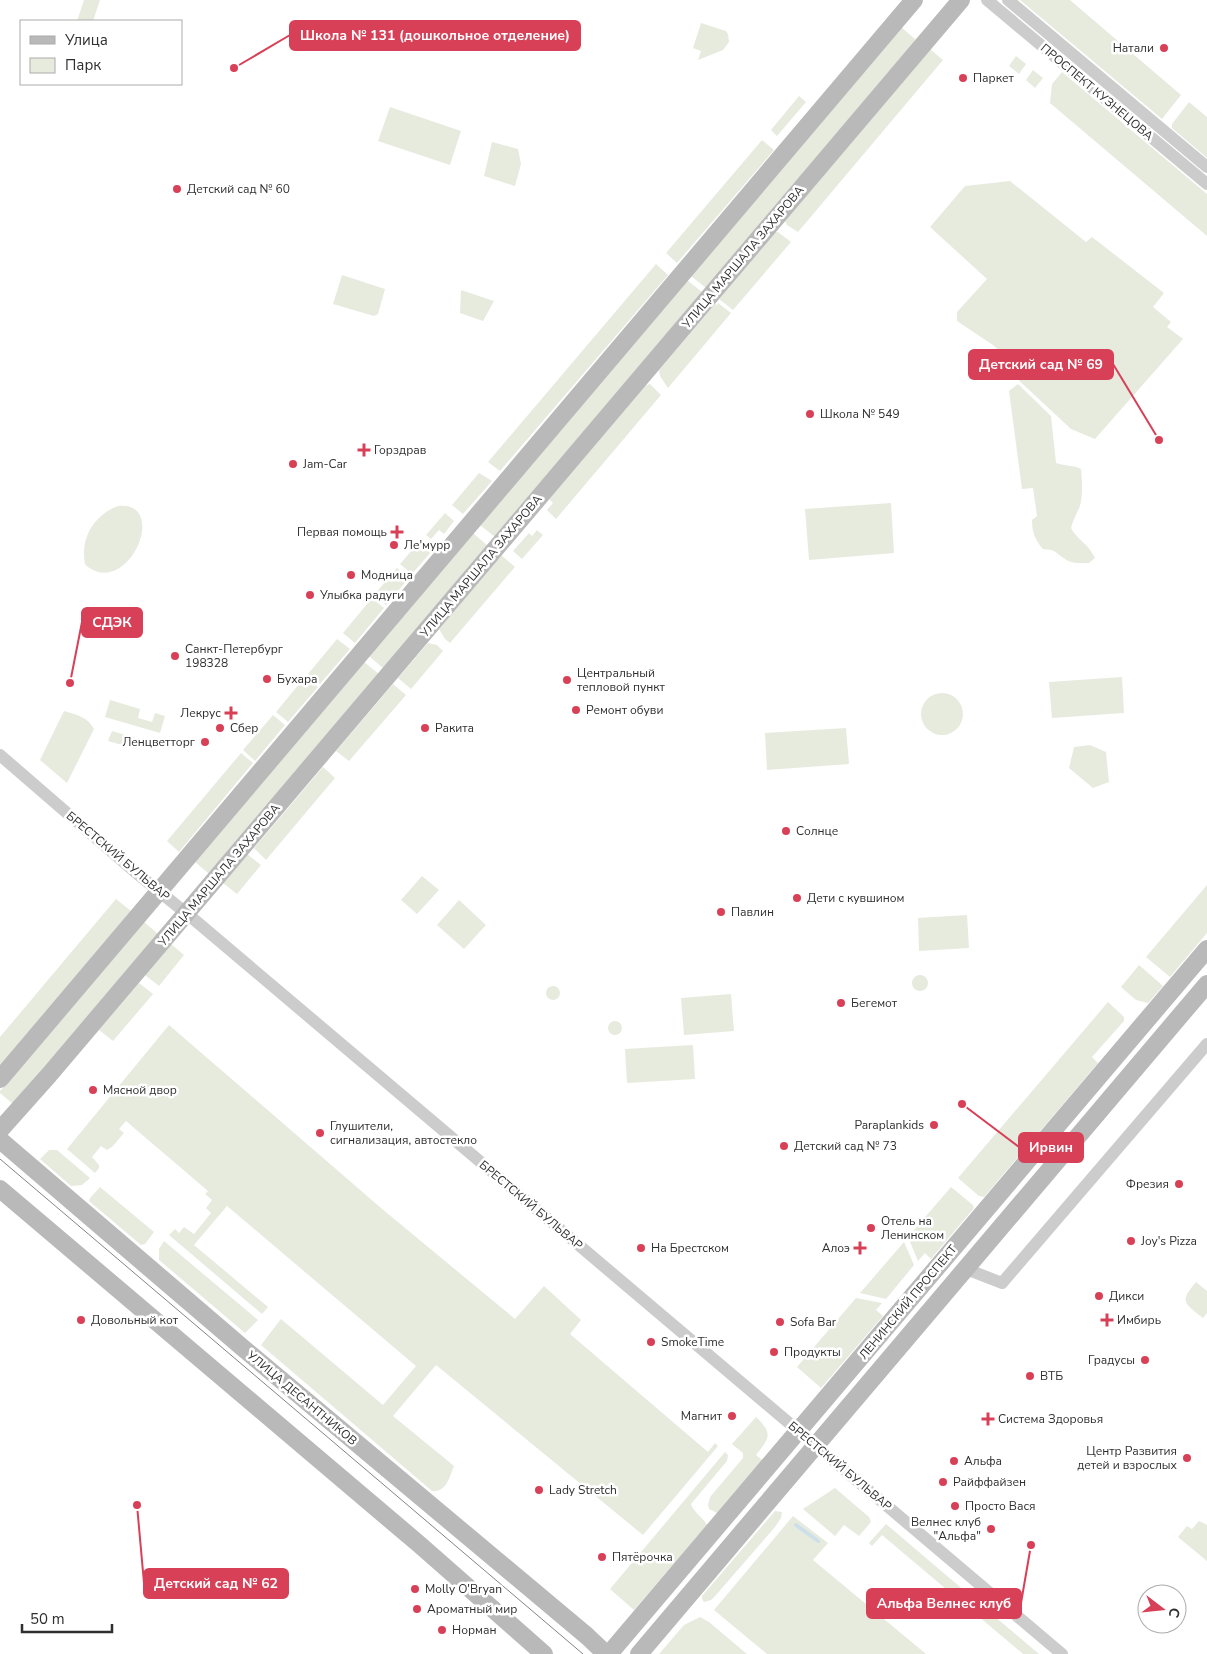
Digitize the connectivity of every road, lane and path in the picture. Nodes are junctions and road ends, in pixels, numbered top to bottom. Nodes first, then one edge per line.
1 (914, 0) edge
2 (960, 0) edge
3 (987, 0) edge
4 (1008, 0) edge
5 (1207, 167) edge
6 (1207, 184) edge
7 (0, 755) edge
8 (159, 892) junction
9 (186, 913) junction
10 (1207, 949) edge
11 (1207, 984) edge
12 (1207, 1044) edge
13 (0, 1079) edge
14 (0, 1130) edge
15 (0, 1140) edge
16 (0, 1189) edge
17 (966, 1269) junction
18 (798, 1431) junction
19 (816, 1446) junction
20 (544, 1654) edge
21 (607, 1654) edge
22 (639, 1654) edge
23 (1062, 1654) edge

1 - 8 street
2 - 9 street, УЛИЦА МАРШАЛА ЗАХАРОВА
3 - 6 street, ПРОСПЕКТ КУЗНЕЦОВА
4 - 5 street, ПРОСПЕКТ КУЗНЕЦОВА
7 - 8 street, БРЕСТСКИЙ БУЛЬВАР
8 - 9 street, БРЕСТСКИЙ БУЛЬВАР
8 - 13 street
9 - 14 street, УЛИЦА МАРШАЛА ЗАХАРОВА
9 - 18 street, БРЕСТСКИЙ БУЛЬВАР
10 - 18 street, ЛЕНИНСКИЙ ПРОСПЕКТ
11 - 17 street, ЛЕНИНСКИЙ ПРОСПЕКТ
12 - 17 street
15 - 21 street, УЛИЦА ДЕСАНТНИКОВ
16 - 20 street
17 - 19 street, ЛЕНИНСКИЙ ПРОСПЕКТ
18 - 19 street, БРЕСТСКИЙ БУЛЬВАР
18 - 21 street, ЛЕНИНСКИЙ ПРОСПЕКТ
19 - 22 street, ЛЕНИНСКИЙ ПРОСПЕКТ
19 - 23 street, БРЕСТСКИЙ БУЛЬВАР

